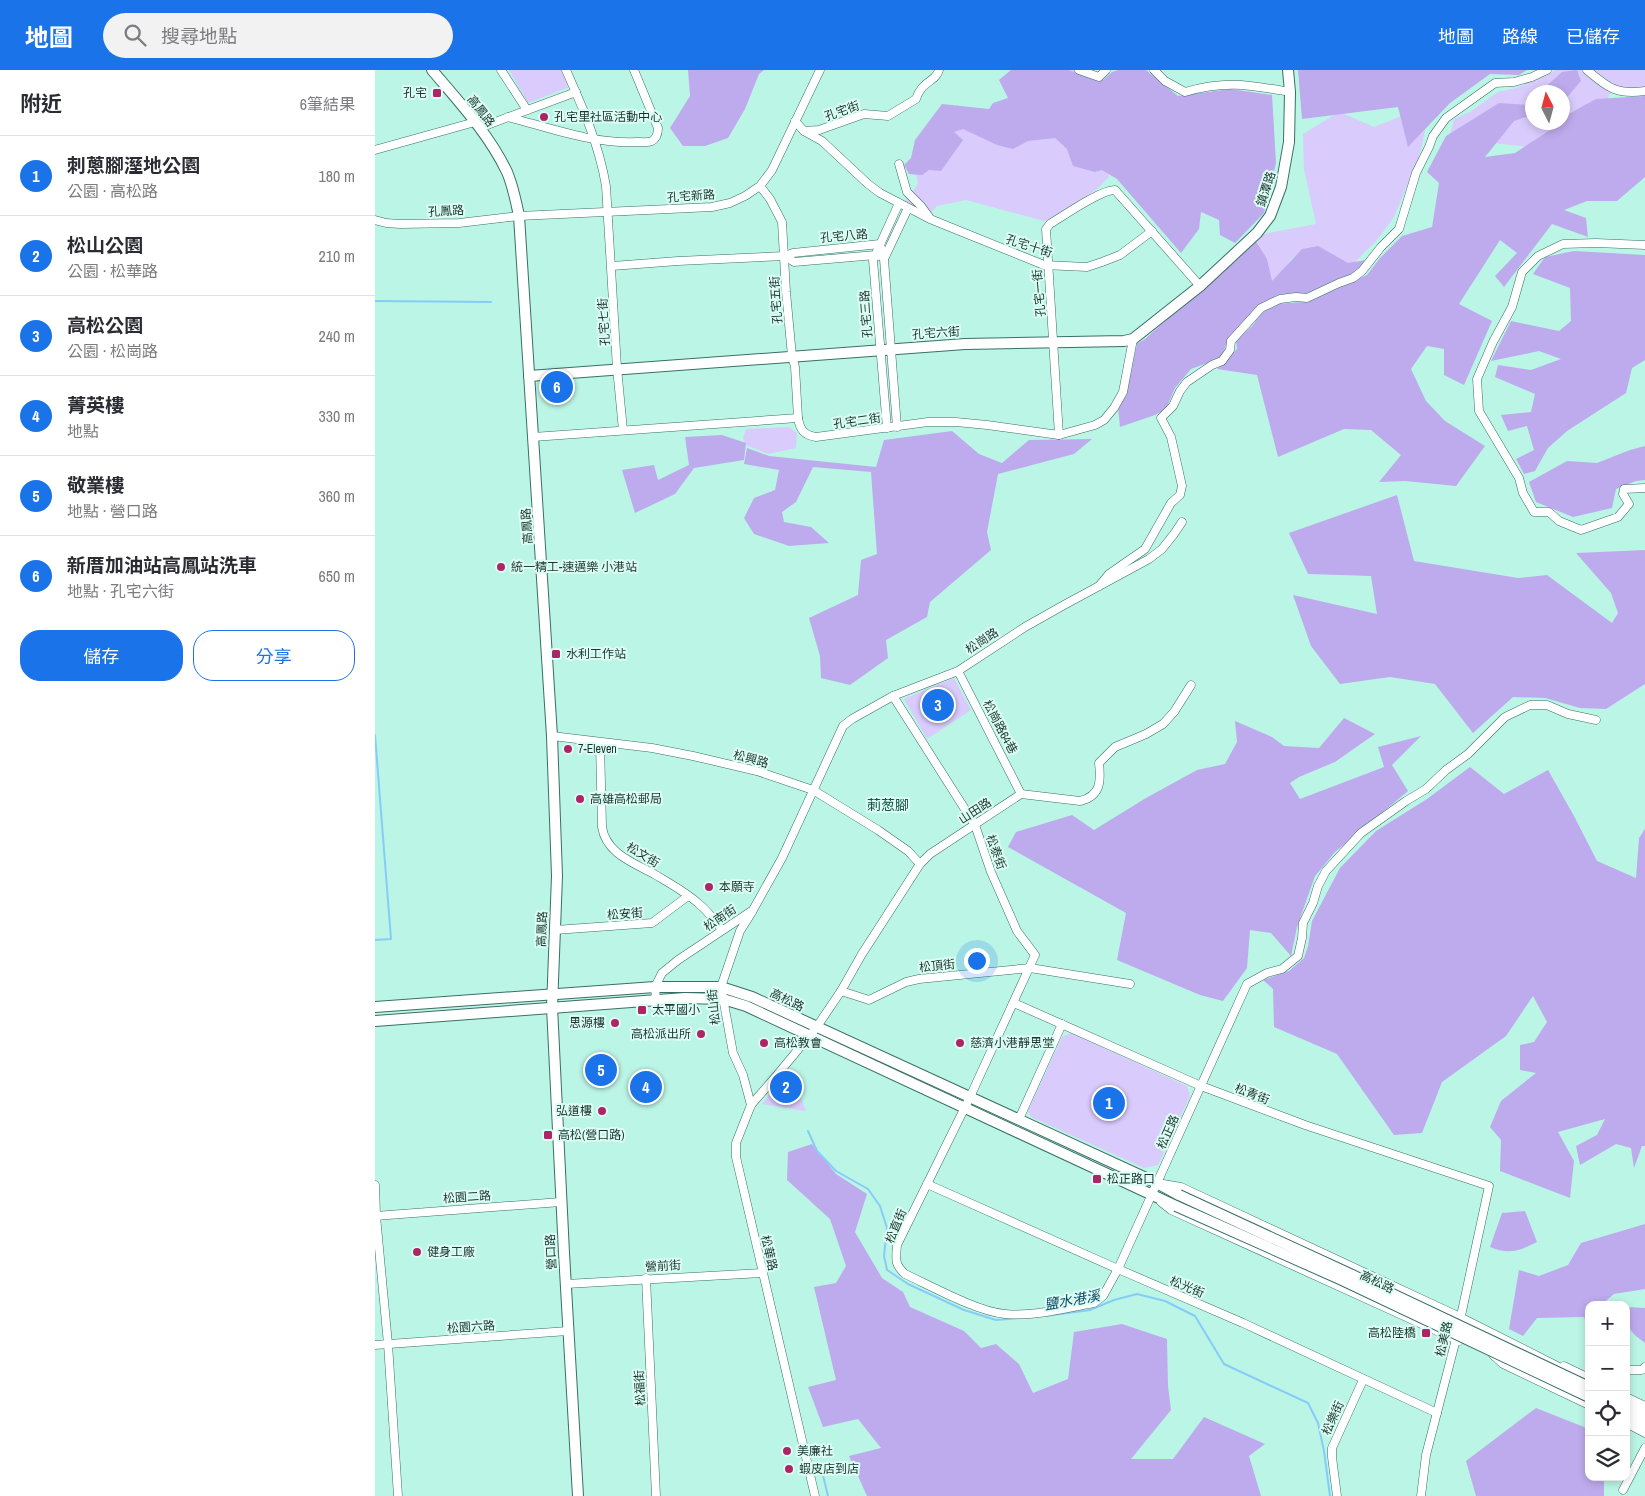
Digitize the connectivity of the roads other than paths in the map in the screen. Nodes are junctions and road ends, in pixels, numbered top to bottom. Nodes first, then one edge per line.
1 (432, 70) edge
2 (501, 70) edge
3 (566, 70) edge
4 (634, 70) edge
5 (820, 70) edge
6 (939, 70) edge
7 (1079, 70) edge
8 (1106, 70) edge
9 (1154, 70) edge
10 (1288, 70) edge
11 (1547, 70) edge
12 (1587, 70) edge
13 (1645, 90) edge
14 (575, 92) junction
15 (1290, 92) junction
16 (527, 110) junction
17 (508, 117) junction
18 (795, 121) junction
19 (477, 125) junction
20 (804, 131) junction
21 (595, 140) junction
22 (375, 150) edge
23 (899, 164) dead end
24 (759, 186) junction
25 (899, 203) junction
26 (908, 208) junction
27 (608, 212) junction
28 (519, 216) junction
29 (930, 219) junction
30 (375, 220) edge
31 (1152, 231) junction
32 (880, 244) junction
33 (1645, 245) edge
34 (876, 255) junction
35 (785, 256) junction
36 (884, 259) junction
37 (1048, 265) junction
38 (612, 266) junction
39 (1200, 286) junction
40 (1133, 339) junction
41 (1054, 342) junction
42 (891, 349) junction
43 (880, 350) junction
44 (792, 356) junction
45 (617, 368) junction
46 (529, 376) junction
47 (798, 418) junction
48 (897, 426) junction
49 (887, 428) junction
50 (623, 430) junction
51 (1059, 435) junction
52 (533, 437) junction
53 (1645, 488) edge
54 (1182, 522) dead end
55 (1099, 586) junction
56 (958, 671) junction
57 (1191, 685) dead end
58 (893, 696) junction
59 (1596, 720) dead end
60 (552, 736) junction
61 (600, 742) junction
62 (813, 790) junction
63 (1021, 794) junction
64 (975, 825) junction
65 (920, 864) junction
66 (688, 896) junction
67 (753, 910) junction
68 (555, 930) junction
69 (722, 930) junction
70 (1030, 968) junction
71 (1130, 984) dead end
72 (655, 987) junction
73 (721, 987) junction
74 (841, 991) junction
75 (552, 994) junction
76 (723, 999) junction
77 (657, 1000) junction
78 (1014, 1003) junction
79 (552, 1007) junction
80 (375, 1008) edge
81 (375, 1021) edge
82 (1062, 1024) junction
83 (813, 1032) junction
84 (1201, 1086) junction
85 (970, 1097) junction
86 (751, 1105) junction
87 (965, 1107) junction
88 (1019, 1119) junction
89 (1157, 1183) junction
90 (927, 1184) junction
91 (375, 1186) edge
92 (1489, 1186) joint
93 (1152, 1195) junction
94 (561, 1202) junction
95 (375, 1216) edge
96 (1118, 1269) junction
97 (762, 1272) junction
98 (646, 1278) junction
99 (565, 1284) junction
100 (1460, 1317) junction
101 (568, 1331) junction
102 (1503, 1339) junction
103 (1456, 1340) junction
104 (388, 1344) junction
105 (375, 1345) edge
106 (1496, 1357) junction
107 (1645, 1368) edge
108 (1630, 1370) edge
109 (1585, 1375) edge
110 (1363, 1380) junction
111 (1585, 1380) edge
112 (1585, 1385) edge
113 (1585, 1395) edge
114 (1585, 1399) edge
115 (1630, 1399) edge
116 (1585, 1403) edge
117 (1630, 1403) edge
118 (1645, 1406) edge
119 (1630, 1408) edge
120 (1645, 1411) edge
121 (1437, 1413) junction
122 (1645, 1416) edge
123 (1630, 1419) edge
124 (1630, 1426) edge
125 (1645, 1426) edge
126 (1645, 1432) edge
127 (1645, 1448) edge
128 (1623, 1490) dead end
129 (397, 1496) edge
130 (578, 1496) edge
131 (656, 1496) edge
132 (815, 1496) edge
133 (1337, 1496) edge
134 (1421, 1496) edge

1 - 19 street, 高鳳路
2 - 16 street
3 - 14 street
4 - 21 street
5 - 18 street, 孔宅新路
6 - 20 street, 孔宅街
7 - 8 street
9 - 15 street
10 - 15 street, 鎮潭路
11 - 55 street
12 - 13 street
14 - 16 street
14 - 21 street
15 - 39 street, 鎮潭路
16 - 17 street
17 - 19 street
17 - 21 street
18 - 20 street
18 - 24 street, 孔宅新路
19 - 22 street
19 - 28 street, 高鳳路
20 - 25 street, 孔宅十街
21 - 27 street
23 - 29 street
24 - 27 street, 孔宅新路
24 - 35 street, 孔宅五街
25 - 26 street, 孔宅十街
25 - 32 street, 孔宅三路
26 - 29 street, 孔宅十街
26 - 36 street, 孔宅三路
27 - 28 street, 孔宅新路
27 - 38 street, 孔宅七街
28 - 30 street, 孔鳳路
28 - 46 street, 高鳳路
29 - 37 street, 孔宅十街
31 - 37 street, 孔宅十街
31 - 37 street, 孔宅一街
31 - 39 street
32 - 34 street, 孔宅三路
32 - 35 street, 孔宅八路
32 - 36 street, 孔宅八路
33 - 53 street
34 - 35 street, 孔宅八路
34 - 36 street, 孔宅八路
34 - 43 street, 孔宅三路
35 - 38 street, 孔宅八路
35 - 44 street, 孔宅五街
36 - 42 street, 孔宅三路
37 - 41 street, 孔宅一街
38 - 45 street, 孔宅七街
39 - 40 street
40 - 41 street, 孔宅六街
40 - 51 street, 孔宅二街
41 - 42 street, 孔宅六街
41 - 51 street, 孔宅一街
42 - 43 street, 孔宅六街
42 - 48 street, 孔宅三路
43 - 44 street, 孔宅六街
43 - 49 street, 孔宅三路
44 - 45 street, 孔宅六街
44 - 47 street, 孔宅五街
45 - 46 street, 孔宅六街
45 - 50 street, 孔宅七街
46 - 52 street, 高鳳路
47 - 49 street, 孔宅二街
47 - 50 street
48 - 49 street, 孔宅二街
48 - 51 street, 孔宅二街
50 - 52 street
52 - 60 street, 高鳳路
54 - 55 street, 松崗路
55 - 56 street, 松崗路
56 - 58 street, 松崗路
56 - 63 street, 松崗路64巷
57 - 63 street
58 - 62 street, 松崗路
58 - 64 street, 松泰街
59 - 84 street, 松正路
60 - 61 street, 松興路
60 - 68 street, 高鳳路
61 - 62 street, 松興路
61 - 66 street, 松文街
62 - 65 street, 松興路
62 - 67 street, 松南街
63 - 64 street, 山田路
64 - 65 street, 山田路
64 - 70 street, 松泰街
65 - 74 street, 山田路
66 - 68 street, 松安街
66 - 69 street, 松文街
67 - 69 street, 松南街
67 - 73 street, 松山街
68 - 75 street, 高鳳路
69 - 72 street, 松南街
70 - 71 street, 松頂街
70 - 74 street, 松頂街
70 - 78 street, 松直街
72 - 73 street, 高松路
72 - 75 street, 高松路
72 - 77 street
73 - 76 street, 松山街
73 - 83 street, 高松路
74 - 83 street, 山田路
75 - 79 street, 高鳳路
75 - 80 street, 高松路
76 - 77 street, 高松路
76 - 83 street, 高松路
76 - 86 street, 松山街
77 - 79 street, 高松路
78 - 82 street, 松青街
78 - 85 street, 松直街
79 - 81 street, 高松路
79 - 94 street, 營口路
82 - 84 street, 松青街
82 - 88 street
83 - 85 street, 高松路
83 - 86 street, 松華路
83 - 87 street, 高松路
84 - 89 street, 松正路
84 - 92 street, 松青街
85 - 87 street, 松直街
85 - 88 street, 高松路
86 - 97 street, 松華路
87 - 90 street, 松直街
87 - 93 street, 高松路
88 - 89 street, 高松路
89 - 93 street, 松正路
89 - 100 street, 高松路
89 - 112 street, 高松路, bridge
90 - 96 street, 松光街
90 - 96 street, 松直街
91 - 95 street
92 - 100 street, 松美路
93 - 96 street, 松正路
93 - 103 street, 高松路
93 - 113 street, 高松路, bridge
94 - 95 street, 松園二路
94 - 99 street, 營口路
95 - 104 street
96 - 110 street, 松光街
97 - 98 street, 營前街
97 - 132 street, 松華路
98 - 99 street, 營前街
98 - 131 street, 松福街
99 - 101 street, 營口路
100 - 102 street, 高松路
100 - 103 street, 松美路
101 - 104 street, 松園六路
101 - 130 street, 營口路
102 - 109 street, 高松路
102 - 111 street
103 - 106 street, 高松路
103 - 121 street, 松美路
104 - 105 street, 松園六路
104 - 129 street
106 - 114 street, bridge
106 - 116 street, 高松路
107 - 108 street
110 - 121 street, 松光街
110 - 133 street, 松樂街
115 - 118 street
117 - 120 street
119 - 122 street
121 - 134 street, 松美路
123 - 125 street
124 - 126 street
127 - 128 street

